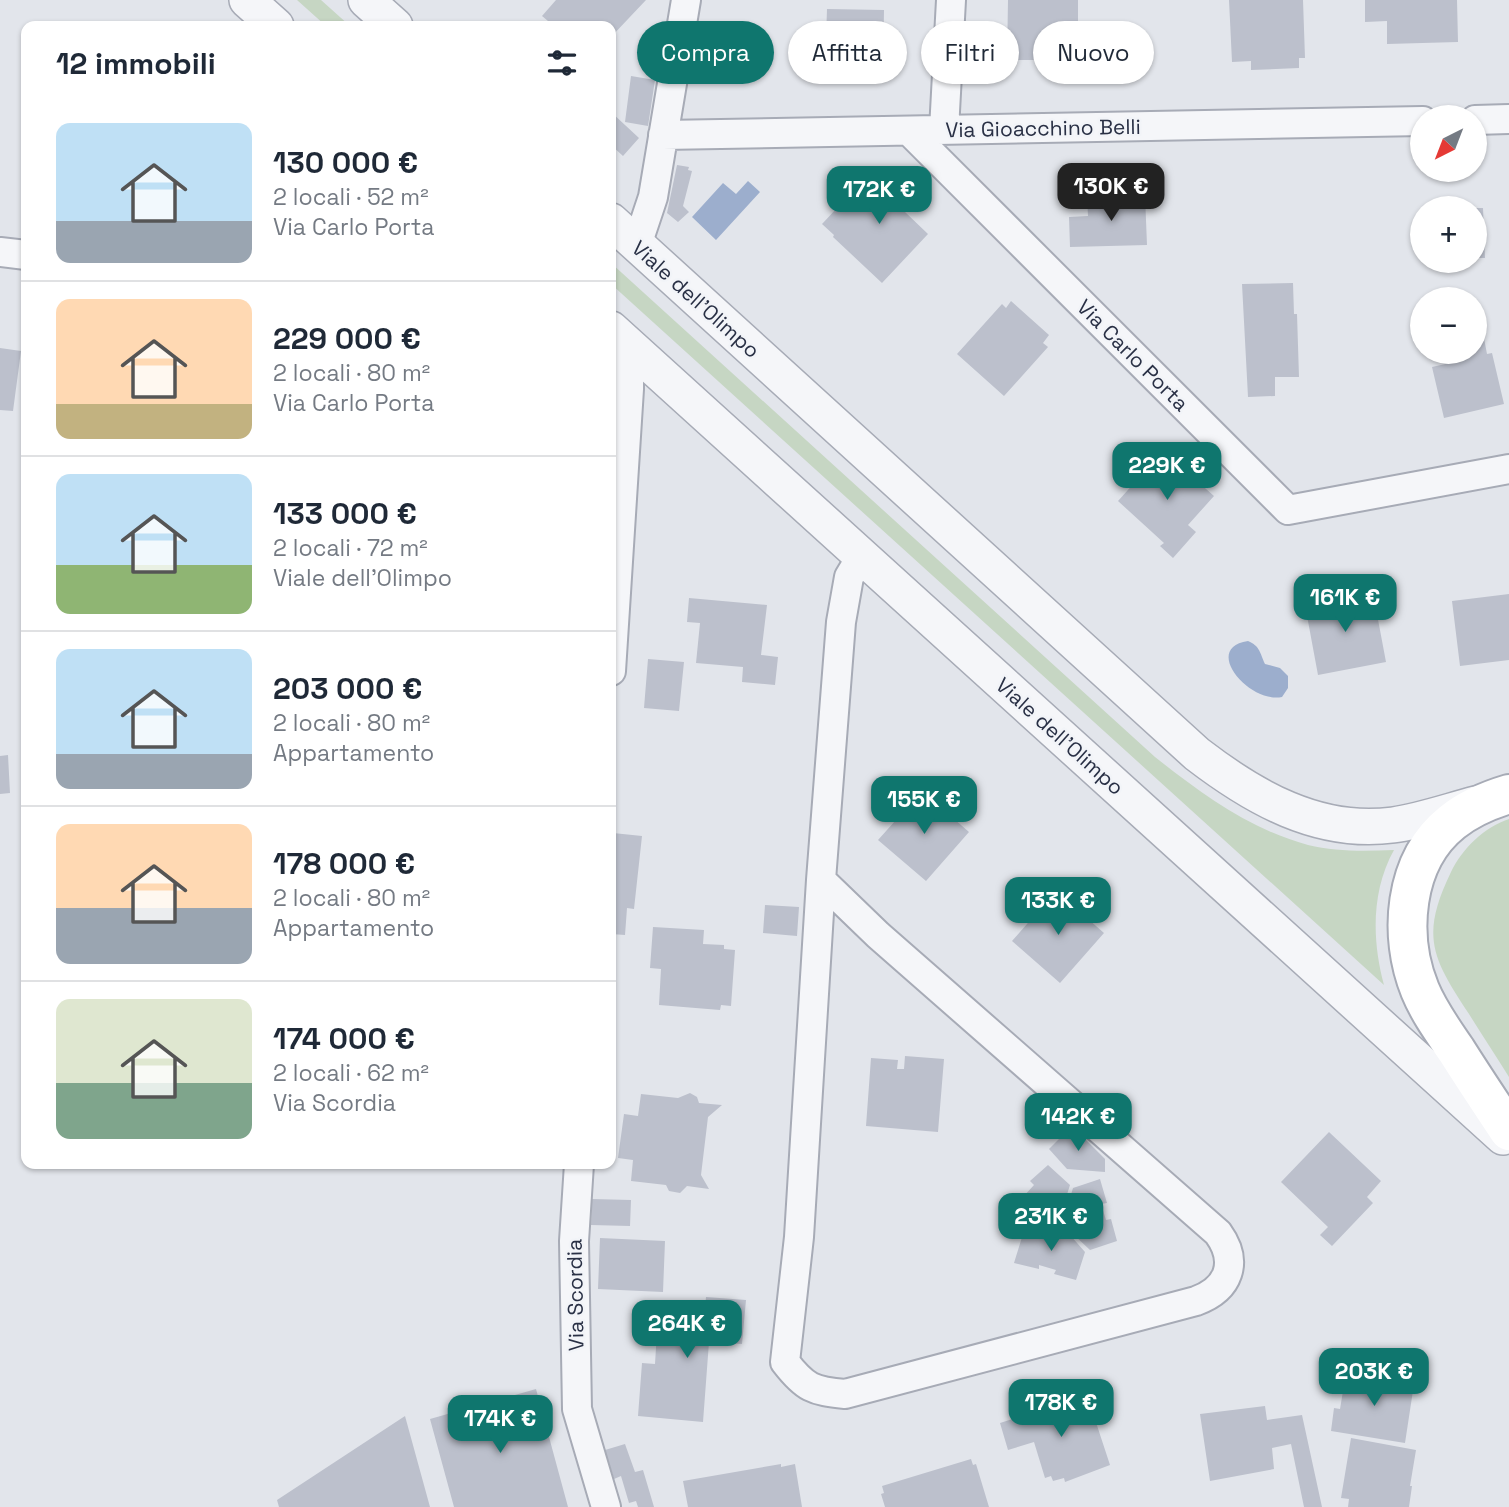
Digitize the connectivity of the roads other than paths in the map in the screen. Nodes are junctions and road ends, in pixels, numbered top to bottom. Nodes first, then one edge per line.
1 (247, 0) edge
2 (366, 0) edge
3 (685, 0) edge
4 (951, 0) edge
5 (270, 21) edge
6 (389, 21) edge
7 (1509, 119) edge
8 (1488, 120) edge
9 (1410, 121) edge
10 (943, 130) junction
11 (909, 131) junction
12 (663, 135) junction
13 (616, 226) edge
14 (637, 245) junction
15 (0, 252) edge
16 (21, 254) edge
17 (620, 337) edge
18 (1509, 469) edge
19 (861, 556) junction
20 (616, 593) edge
21 (1503, 796) edge
22 (821, 880) junction
23 (1509, 1131) edge
24 (1509, 1143) edge
25 (579, 1169) edge
26 (606, 1507) edge

1 - 5 street
2 - 6 street
3 - 12 street
4 - 10 street
7 - 8 street
9 - 10 street, Via Gioacchino Belli
10 - 11 street, Via Gioacchino Belli
11 - 12 street, Via Gioacchino Belli
11 - 18 street, Via Carlo Porta
12 - 14 street
13 - 14 street, Viale dell'Olimpo
14 - 21 street, Viale dell'Olimpo
15 - 16 street
17 - 19 street, Viale dell'Olimpo
17 - 20 street
19 - 22 street
19 - 24 street, Viale dell'Olimpo
21 - 23 main road
22 - 22 street
25 - 26 street, Via Scordia

